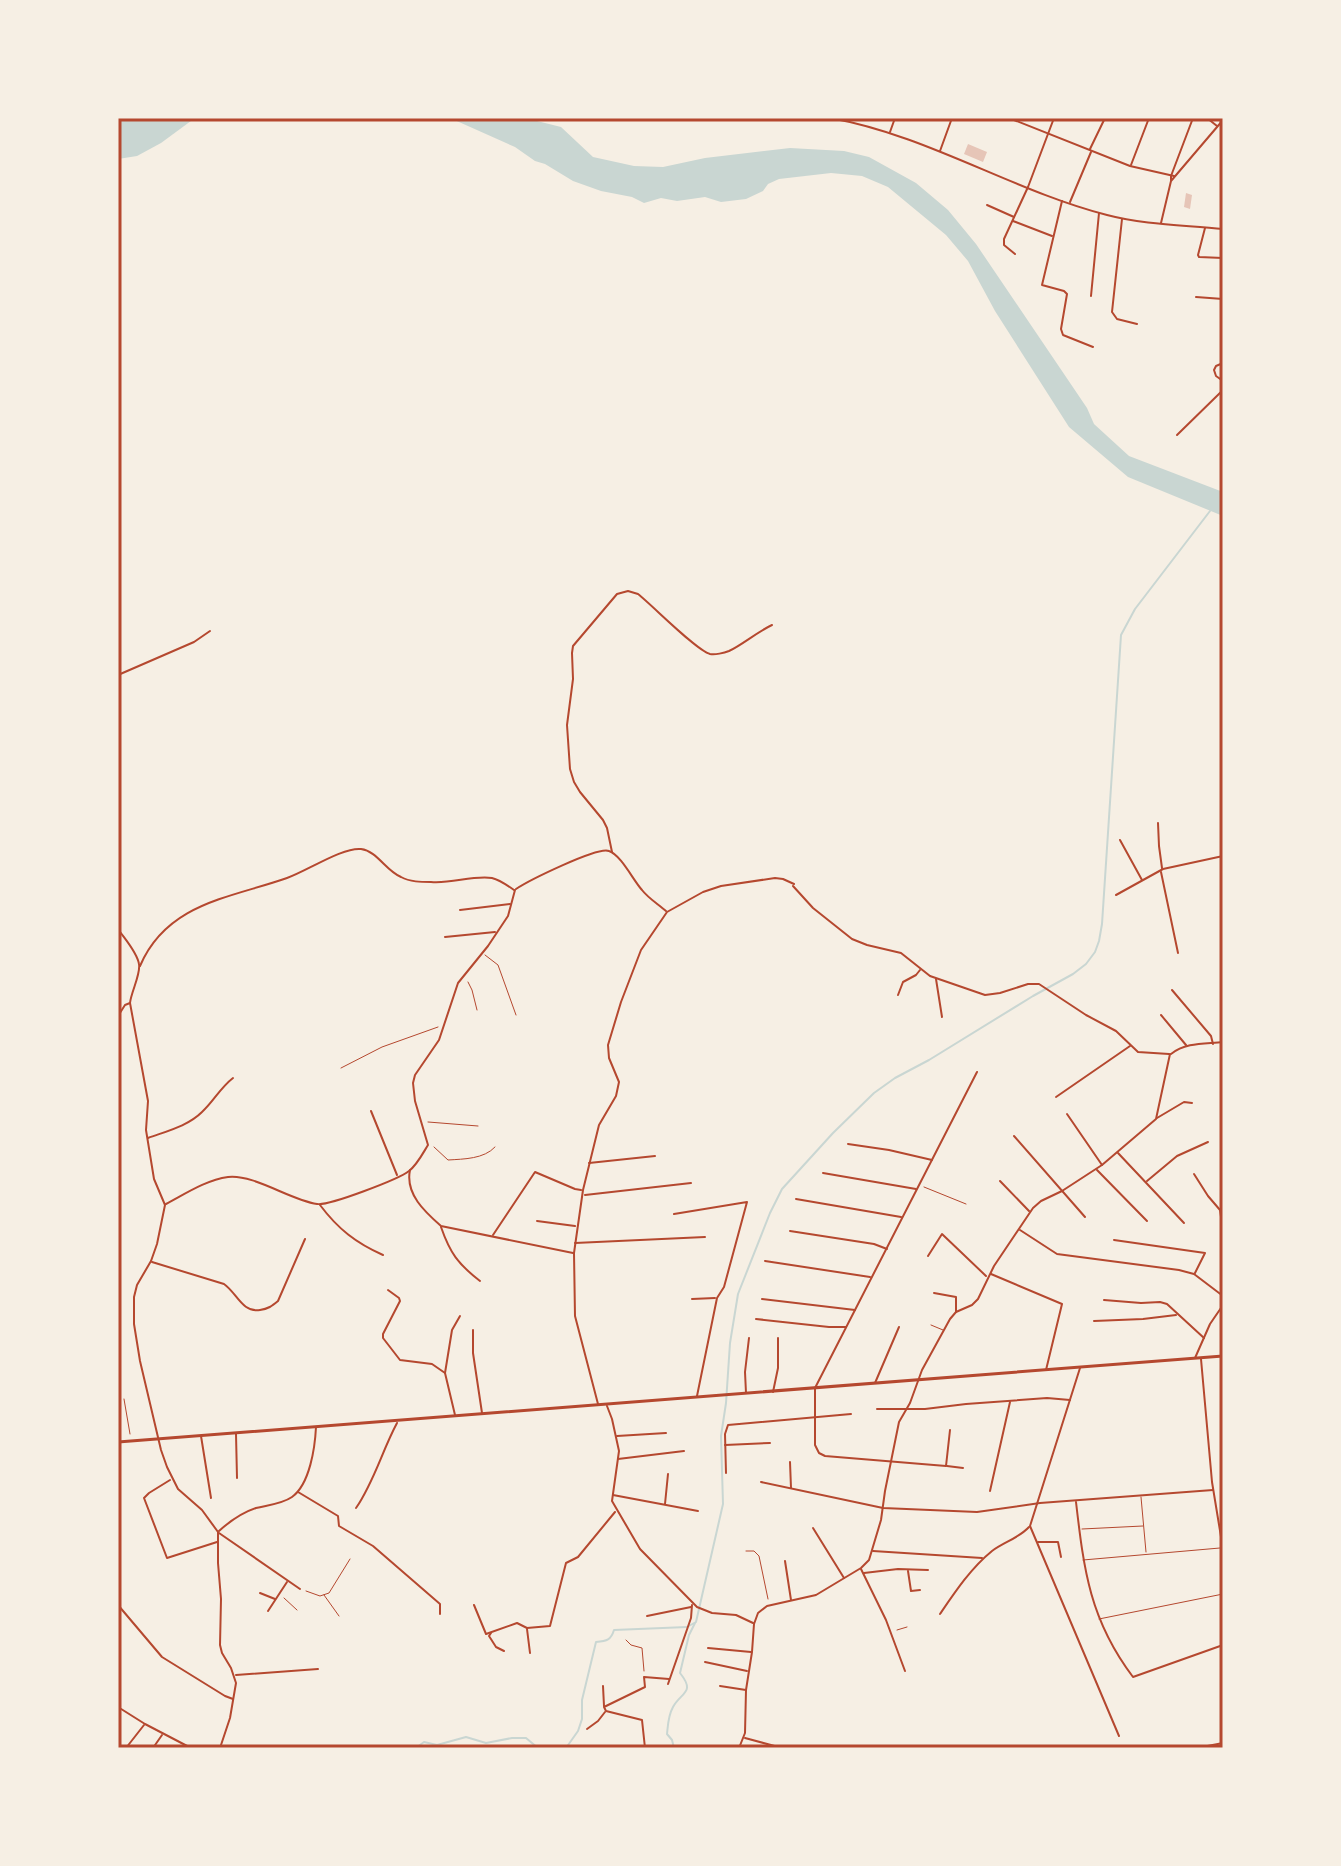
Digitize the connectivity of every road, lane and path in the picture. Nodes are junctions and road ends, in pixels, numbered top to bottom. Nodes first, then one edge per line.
1 (830, 118) edge
2 (895, 118) edge
3 (952, 118) edge
4 (1009, 118) edge
5 (1054, 118) edge
6 (1105, 118) edge
7 (1149, 118) edge
8 (1193, 118) edge
9 (1207, 118) edge
10 (1223, 120) edge
11 (1218, 126) junction
12 (890, 133) junction
13 (1048, 134) junction
14 (1090, 151) junction
15 (939, 152) junction
16 (1130, 166) junction
17 (1173, 176) junction
18 (1028, 187) junction
19 (1062, 200) junction
20 (1070, 203) junction
21 (987, 205) dead end
22 (1099, 213) junction
23 (1122, 218) junction
24 (1013, 219) junction
25 (1161, 223) junction
26 (1206, 227) junction
27 (1223, 229) edge
28 (1053, 237) junction
29 (1015, 254) dead end
30 (1223, 258) edge
31 (1091, 296) dead end
32 (1196, 297) dead end
33 (1223, 299) edge
34 (1137, 324) dead end
35 (1093, 347) dead end
36 (1223, 363) edge
37 (1223, 381) edge
38 (1223, 390) edge
39 (1177, 435) dead end
40 (772, 625) dead end
41 (210, 631) dead end
42 (118, 675) edge
43 (1158, 823) dead end
44 (1120, 840) dead end
45 (612, 852) junction
46 (1223, 856) edge
47 (1162, 870) junction
48 (1142, 881) junction
49 (515, 890) junction
50 (1116, 895) dead end
51 (512, 904) junction
52 (460, 910) dead end
53 (667, 912) junction
54 (118, 929) edge
55 (498, 931) junction
56 (445, 937) dead end
57 (482, 953) junction
58 (1178, 953) dead end
59 (140, 966) junction
60 (921, 969) junction
61 (463, 975) junction
62 (936, 978) junction
63 (1172, 990) dead end
64 (898, 995) dead end
65 (130, 1003) junction
66 (477, 1010) dead end
67 (516, 1015) dead end
68 (1161, 1015) dead end
69 (118, 1016) edge
70 (942, 1017) dead end
71 (445, 1025) junction
72 (1223, 1042) edge
73 (1213, 1044) junction
74 (1186, 1045) junction
75 (1130, 1046) junction
76 (1170, 1054) junction
77 (341, 1068) dead end
78 (977, 1072) dead end
79 (233, 1078) dead end
80 (1056, 1097) dead end
81 (1192, 1103) dead end
82 (371, 1111) dead end
83 (1067, 1114) dead end
84 (1156, 1119) junction
85 (422, 1125) junction
86 (478, 1126) dead end
87 (1014, 1136) dead end
88 (147, 1138) junction
89 (1208, 1142) dead end
90 (848, 1144) dead end
91 (428, 1145) junction
92 (495, 1147) dead end
93 (1117, 1153) junction
94 (655, 1156) dead end
95 (932, 1160) junction
96 (589, 1163) junction
97 (1102, 1165) junction
98 (1097, 1169) junction
99 (410, 1170) junction
100 (823, 1173) dead end
101 (1194, 1174) dead end
102 (397, 1176) junction
103 (1000, 1181) dead end
104 (1146, 1181) junction
105 (691, 1183) dead end
106 (918, 1188) junction
107 (583, 1190) junction
108 (1062, 1191) junction
109 (583, 1195) junction
110 (796, 1199) dead end
111 (966, 1204) dead end
112 (165, 1205) junction
113 (320, 1205) junction
114 (1030, 1212) junction
115 (674, 1214) dead end
116 (1085, 1217) dead end
117 (903, 1218) junction
118 (537, 1221) dead end
119 (1147, 1221) dead end
120 (1184, 1223) dead end
121 (441, 1226) junction
122 (577, 1226) junction
123 (1019, 1229) junction
124 (1223, 1230) edge
125 (790, 1231) dead end
126 (493, 1236) junction
127 (705, 1237) dead end
128 (305, 1239) dead end
129 (1114, 1240) dead end
130 (575, 1243) junction
131 (887, 1249) junction
132 (574, 1253) junction
133 (383, 1255) dead end
134 (928, 1256) dead end
135 (151, 1261) junction
136 (765, 1261) dead end
137 (990, 1273) junction
138 (1194, 1274) junction
139 (872, 1277) junction
140 (988, 1278) junction
141 (480, 1281) dead end
142 (388, 1290) dead end
143 (934, 1293) dead end
144 (1223, 1296) edge
145 (717, 1298) junction
146 (692, 1299) dead end
147 (762, 1299) dead end
148 (1104, 1300) dead end
149 (1223, 1305) edge
150 (855, 1310) junction
151 (956, 1312) junction
152 (1179, 1314) junction
153 (460, 1316) dead end
154 (756, 1319) dead end
155 (1094, 1321) dead end
156 (931, 1325) dead end
157 (846, 1327) junction
158 (899, 1327) dead end
159 (473, 1330) dead end
160 (944, 1330) junction
161 (749, 1338) dead end
162 (778, 1338) dead end
163 (1204, 1338) junction
164 (1223, 1356) edge
165 (1201, 1358) junction
166 (1194, 1359) junction
167 (1080, 1368) junction
168 (1046, 1371) junction
169 (445, 1373) junction
170 (919, 1380) junction
171 (875, 1384) junction
172 (815, 1388) junction
173 (773, 1392) junction
174 (746, 1394) junction
175 (696, 1398) junction
176 (124, 1399) dead end
177 (1010, 1401) junction
178 (1071, 1401) junction
179 (606, 1404) junction
180 (598, 1405) junction
181 (877, 1409) dead end
182 (906, 1410) junction
183 (483, 1414) junction
184 (851, 1414) dead end
185 (455, 1416) junction
186 (815, 1416) junction
187 (398, 1420) junction
188 (317, 1427) junction
189 (950, 1430) dead end
190 (236, 1433) junction
191 (666, 1433) dead end
192 (201, 1435) junction
193 (617, 1436) junction
194 (159, 1439) junction
195 (132, 1441) junction
196 (118, 1442) edge
197 (770, 1443) dead end
198 (724, 1445) junction
199 (684, 1451) dead end
200 (618, 1459) junction
201 (891, 1460) junction
202 (790, 1462) dead end
203 (946, 1466) junction
204 (963, 1468) dead end
205 (726, 1473) dead end
206 (668, 1474) dead end
207 (172, 1478) junction
208 (237, 1478) dead end
209 (761, 1482) dead end
210 (791, 1488) junction
211 (1213, 1490) junction
212 (990, 1491) dead end
213 (298, 1492) junction
214 (612, 1495) junction
215 (1141, 1497) junction
216 (211, 1498) dead end
217 (1076, 1501) junction
218 (665, 1504) junction
219 (1036, 1504) junction
220 (356, 1508) dead end
221 (883, 1508) junction
222 (617, 1510) junction
223 (698, 1511) dead end
224 (1030, 1526) junction
225 (1143, 1526) junction
226 (813, 1528) dead end
227 (1079, 1529) junction
228 (218, 1532) junction
229 (219, 1541) junction
230 (1037, 1542) junction
231 (1223, 1548) edge
232 (746, 1551) dead end
233 (873, 1551) junction
234 (1146, 1555) junction
235 (1061, 1557) dead end
236 (350, 1559) dead end
237 (984, 1559) junction
238 (1083, 1560) junction
239 (785, 1561) dead end
240 (861, 1568) junction
241 (908, 1569) junction
242 (928, 1570) dead end
243 (863, 1573) junction
244 (844, 1579) junction
245 (288, 1581) junction
246 (300, 1589) joint
247 (920, 1590) dead end
248 (260, 1593) dead end
249 (1223, 1594) edge
250 (280, 1595) junction
251 (324, 1595) junction
252 (276, 1600) junction
253 (792, 1601) junction
254 (118, 1605) edge
255 (474, 1605) dead end
256 (692, 1605) junction
257 (769, 1606) junction
258 (297, 1610) dead end
259 (268, 1611) dead end
260 (440, 1614) dead end
261 (940, 1614) dead end
262 (339, 1616) dead end
263 (647, 1616) dead end
264 (1099, 1619) junction
265 (754, 1624) junction
266 (907, 1627) dead end
267 (527, 1628) junction
268 (491, 1632) junction
269 (890, 1632) junction
270 (626, 1640) dead end
271 (1223, 1645) edge
272 (708, 1648) dead end
273 (504, 1651) dead end
274 (752, 1652) junction
275 (530, 1653) dead end
276 (705, 1662) dead end
277 (318, 1669) dead end
278 (905, 1671) dead end
279 (749, 1672) junction
280 (234, 1675) junction
281 (644, 1677) junction
282 (669, 1679) junction
283 (668, 1684) dead end
284 (603, 1686) dead end
285 (720, 1686) dead end
286 (746, 1690) junction
287 (233, 1699) junction
288 (118, 1707) edge
289 (605, 1709) junction
290 (145, 1724) junction
291 (587, 1729) dead end
292 (163, 1734) junction
293 (1119, 1736) dead end
294 (744, 1738) junction
295 (1223, 1743) edge
296 (126, 1748) edge
297 (153, 1748) edge
298 (191, 1748) edge
299 (220, 1748) edge
300 (645, 1748) edge
301 (739, 1748) edge
302 (782, 1748) edge
303 (1197, 1748) edge

1 - 12 street
2 - 12 street
3 - 15 street
4 - 13 street
5 - 13 street
6 - 14 street
7 - 16 street
8 - 17 street
9 - 11 street
10 - 11 street
11 - 17 street
12 - 15 street
13 - 14 street
13 - 18 street
14 - 16 street
14 - 20 street
15 - 18 street
16 - 17 street
17 - 25 street
18 - 19 street
18 - 24 street
19 - 20 street
19 - 28 street
20 - 22 street
21 - 24 street
22 - 23 street
22 - 31 street
23 - 25 street
23 - 34 street
24 - 28 street
24 - 29 street
25 - 26 street
26 - 27 street
26 - 30 street
28 - 35 street
32 - 33 street
36 - 37 street
38 - 39 street
40 - 45 street
41 - 42 street
43 - 47 street
44 - 48 street
45 - 49 street
45 - 53 street
46 - 47 street
47 - 48 street
47 - 58 street
48 - 50 street
49 - 51 street
49 - 59 street
51 - 52 street
51 - 55 street
53 - 60 street
53 - 96 street
54 - 59 street
55 - 56 street
55 - 57 street
57 - 61 street
57 - 67 path
59 - 65 street
60 - 62 street
60 - 64 street
61 - 66 path
61 - 71 street
62 - 70 street
62 - 75 street
63 - 73 street
65 - 69 street
65 - 88 street
68 - 74 street
71 - 77 path
71 - 85 street
72 - 73 street
73 - 74 street
74 - 76 street
75 - 76 street
75 - 80 street
76 - 84 street
78 - 95 street
79 - 88 street
81 - 84 street
82 - 102 street
83 - 97 street
84 - 93 street
85 - 86 path
85 - 91 street
87 - 108 street
88 - 112 street
89 - 104 street
90 - 95 street
91 - 92 path
91 - 99 street
93 - 97 street
93 - 104 street
94 - 96 street
95 - 106 street
96 - 107 street
97 - 98 street
98 - 108 street
98 - 119 street
99 - 102 street
99 - 121 street
100 - 106 street
101 - 124 street
102 - 113 street
103 - 114 street
104 - 120 street
105 - 109 street
106 - 111 path
106 - 117 street
107 - 109 street
107 - 126 street
108 - 114 street
108 - 116 street
109 - 122 street
110 - 117 street
112 - 113 street
112 - 135 street
113 - 133 street
114 - 123 street
115 - 145 street
117 - 131 street
118 - 122 street
121 - 126 street
121 - 141 street
122 - 130 street
123 - 137 street
123 - 138 street
125 - 131 street
126 - 132 street
127 - 130 street
128 - 135 street
129 - 138 street
130 - 132 street
131 - 139 street
132 - 180 street
134 - 140 street
135 - 194 street
136 - 139 street
137 - 140 street
137 - 168 street
138 - 144 street
139 - 150 street
140 - 151 street
142 - 169 street
143 - 151 street
145 - 146 street
145 - 175 street
147 - 150 street
148 - 152 street
149 - 163 street
150 - 157 street
151 - 160 street
152 - 155 street
152 - 163 street
153 - 169 street
154 - 157 street
156 - 160 street
157 - 172 street
158 - 171 street
159 - 183 street
160 - 170 street
161 - 174 street
162 - 173 street
163 - 166 street
164 - 165 main road
165 - 166 main road
165 - 211 street
166 - 167 main road
167 - 168 main road
167 - 178 street
168 - 170 main road
169 - 185 street
170 - 171 main road
170 - 182 street
171 - 172 main road
172 - 173 main road
172 - 186 street
173 - 174 main road
174 - 175 main road
175 - 179 main road
176 - 195 path
177 - 178 street
177 - 182 street
177 - 212 street
178 - 219 street
179 - 180 main road
179 - 193 street
180 - 183 main road
181 - 182 street
182 - 201 street
183 - 185 main road
184 - 186 street
185 - 187 main road
186 - 198 street
186 - 201 street
187 - 188 main road
187 - 220 street
188 - 190 main road
188 - 213 street
189 - 203 street
190 - 192 main road
190 - 208 street
191 - 193 street
192 - 194 main road
192 - 216 street
193 - 200 street
194 - 195 main road
194 - 207 street
195 - 196 main road
197 - 198 street
198 - 205 street
199 - 200 street
200 - 214 street
201 - 203 street
201 - 221 street
202 - 210 street
203 - 204 street
206 - 218 street
207 - 228 street
207 - 229 street
209 - 210 street
210 - 221 street
211 - 215 street
211 - 231 street
213 - 228 street
213 - 260 street
214 - 218 street
214 - 222 street
215 - 217 street
215 - 225 street
217 - 219 street
217 - 227 street
218 - 223 street
219 - 221 street
219 - 224 street
221 - 233 street
222 - 256 street
222 - 267 street
224 - 230 street
224 - 237 street
225 - 227 street
225 - 234 street
226 - 244 street
227 - 238 street
228 - 229 street
228 - 245 street
229 - 280 street
230 - 235 street
230 - 293 street
231 - 234 street
232 - 257 path
233 - 237 street
233 - 240 street
234 - 238 street
236 - 251 path
237 - 261 street
238 - 264 street
239 - 253 street
240 - 243 street
240 - 244 street
241 - 242 street
241 - 243 street
241 - 247 street
243 - 269 street
244 - 253 street
245 - 246 street
245 - 250 street
246 - 251 path
248 - 252 street
249 - 264 street
250 - 252 street
250 - 258 path
251 - 262 path
252 - 259 street
253 - 257 street
254 - 287 street
255 - 268 street
256 - 263 street
256 - 265 street
256 - 282 street
257 - 265 street
264 - 271 street
265 - 274 street
266 - 269 path
267 - 268 street
267 - 275 street
268 - 273 street
269 - 278 street
270 - 281 path
272 - 274 street
274 - 279 street
276 - 279 street
277 - 280 street
279 - 286 street
280 - 287 street
281 - 282 street
281 - 289 street
282 - 283 street
284 - 289 street
285 - 286 street
286 - 294 street
287 - 299 street
288 - 290 street
289 - 291 street
289 - 300 street
290 - 292 street
290 - 296 street
292 - 297 street
292 - 298 street
294 - 301 street
294 - 302 street
295 - 303 street

